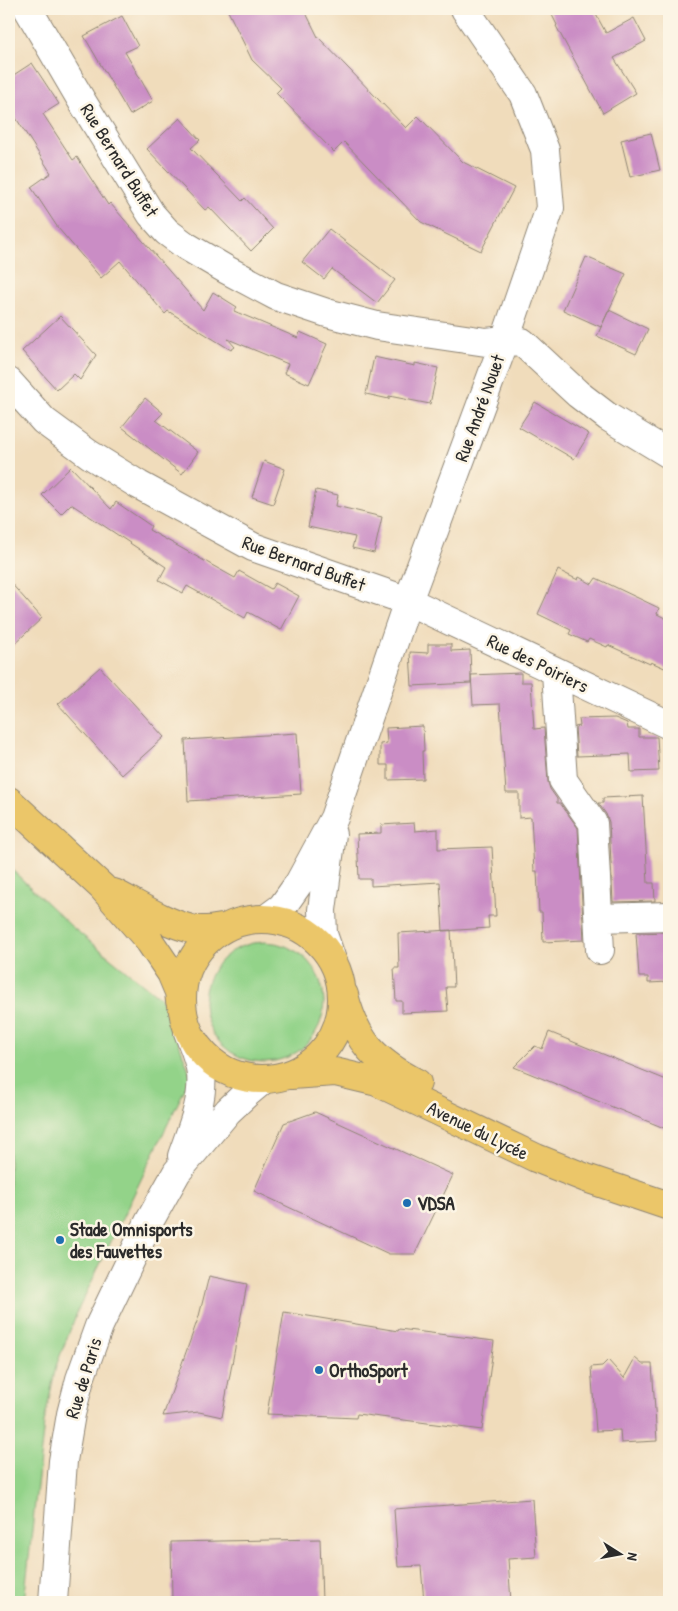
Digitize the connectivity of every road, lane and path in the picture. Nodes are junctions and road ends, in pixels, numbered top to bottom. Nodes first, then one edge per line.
1 (28, 9) edge
2 (465, 9) edge
3 (505, 340) junction
4 (9, 382) edge
5 (669, 454) edge
6 (408, 601) junction
7 (556, 672) junction
8 (669, 725) edge
9 (9, 801) edge
10 (334, 818) junction
11 (102, 887) junction
12 (669, 916) edge
13 (267, 918) junction
14 (599, 918) junction
15 (222, 928) junction
16 (600, 950) dead end
17 (330, 957) junction
18 (341, 986) junction
19 (185, 1019) junction
20 (274, 1078) junction
21 (177, 1172) junction
22 (669, 1189) edge
23 (669, 1206) edge
24 (53, 1602) edge

1 - 3 street, Rue Bernard Buffet
2 - 3 street, Rue André Nouet
3 - 5 street
3 - 6 street, Rue André Nouet
4 - 6 street, Rue Bernard Buffet
6 - 7 street, Rue des Poiriers
6 - 10 street, Rue André Nouet
7 - 8 street, Rue des Poiriers
7 - 14 street
9 - 11 main road
10 - 13 street, Rue André Nouet
10 - 17 street, Rue André Nouet
11 - 15 main road
11 - 19 main road
12 - 14 street
13 - 15 main road
13 - 17 main road
14 - 16 street
15 - 19 main road
17 - 18 main road
18 - 20 main road
18 - 22 main road, Avenue du Lycée
19 - 20 main road
19 - 21 street, Rue de Paris
20 - 21 street, Rue de Paris
20 - 23 main road, Avenue du Lycée
21 - 24 street, Rue de Paris

